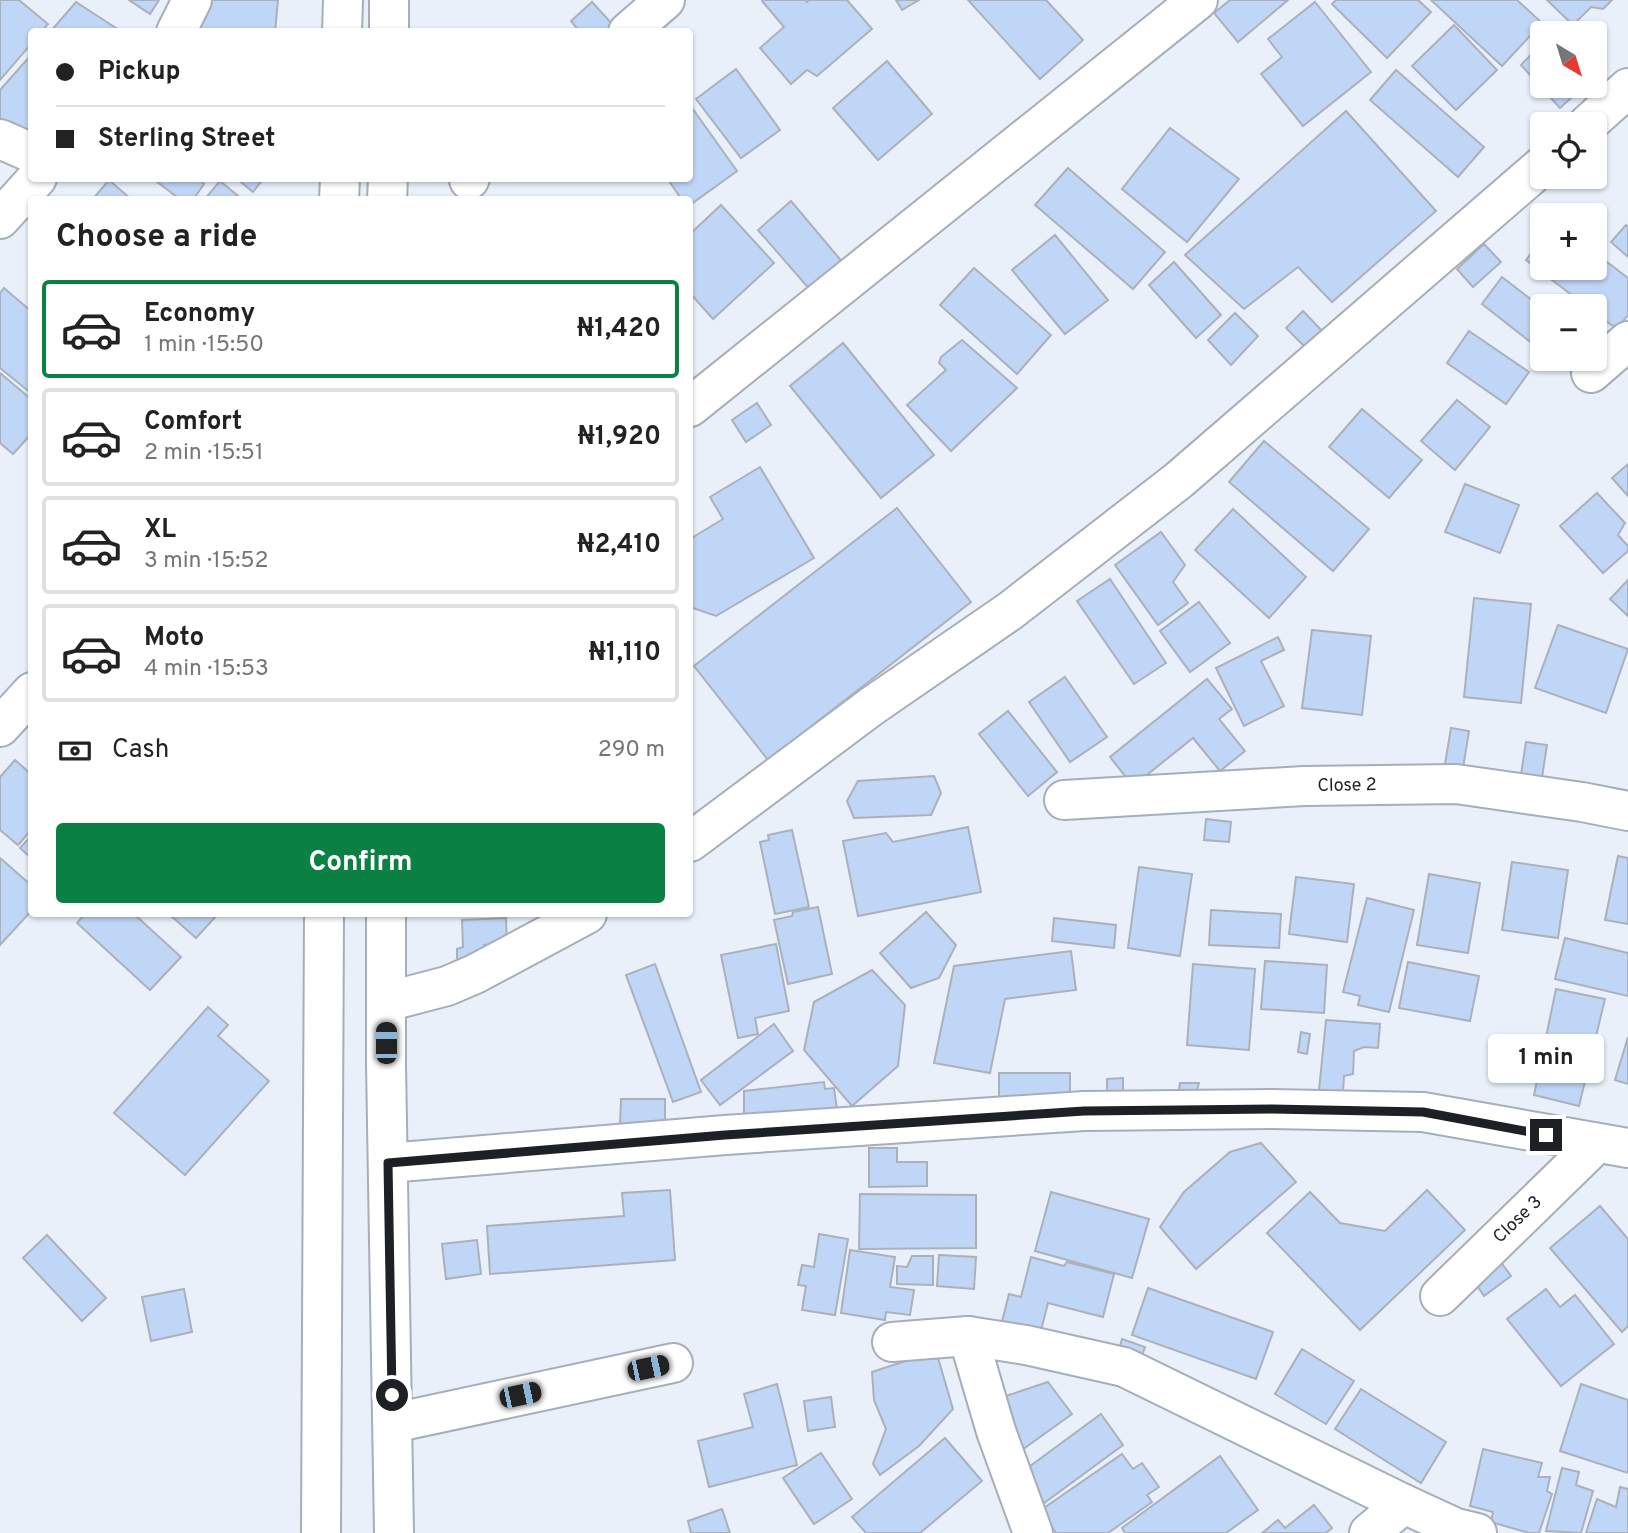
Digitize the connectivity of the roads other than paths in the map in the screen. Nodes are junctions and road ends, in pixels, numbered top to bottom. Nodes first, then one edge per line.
1 (192, 0) edge
2 (343, 0) edge
3 (389, 0) edge
4 (665, 0) edge
5 (1198, 0) edge
6 (178, 28) edge
7 (342, 28) edge
8 (389, 28) edge
9 (633, 28) edge
10 (1628, 88) edge
11 (1601, 112) edge
12 (0, 139) edge
13 (28, 151) edge
14 (1530, 176) edge
15 (33, 182) edge
16 (0, 219) edge
17 (1628, 341) edge
18 (1591, 373) dead end
19 (693, 405) edge
20 (28, 696) edge
21 (0, 727) edge
22 (1063, 800) dead end
23 (1628, 811) edge
24 (693, 840) edge
25 (324, 917) edge
26 (386, 917) edge
27 (581, 917) edge
28 (386, 1002) junction
29 (1612, 1146) edge
30 (388, 1163) junction
31 (1440, 1296) dead end
32 (968, 1336) junction
33 (892, 1342) dead end
34 (673, 1363) dead end
35 (393, 1423) junction
36 (1404, 1504) junction
37 (321, 1533) edge
38 (394, 1533) edge
39 (1033, 1533) edge
40 (1369, 1533) edge
41 (1477, 1533) edge

1 - 6 street
2 - 7 street
3 - 8 street
4 - 9 street
5 - 19 street
10 - 11 street
12 - 13 street
14 - 24 street
15 - 16 street
17 - 18 street
20 - 21 street
22 - 23 street, Close 2
25 - 37 street
26 - 28 street
27 - 28 street
28 - 30 street
29 - 30 street
29 - 31 street, Close 3
30 - 35 street
32 - 33 street
32 - 36 street
32 - 39 street
34 - 35 street
35 - 38 street
36 - 40 street
36 - 41 street

